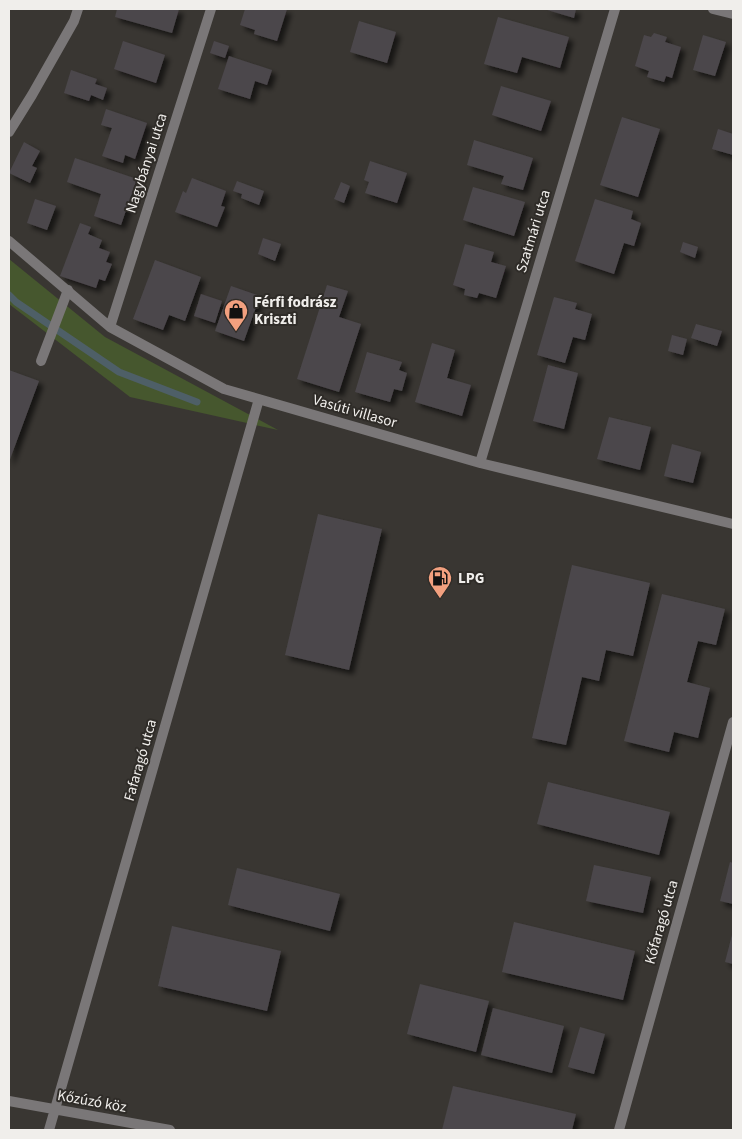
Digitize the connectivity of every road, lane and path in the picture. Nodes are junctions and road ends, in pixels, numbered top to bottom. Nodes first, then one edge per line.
1 (78, 9) edge
2 (211, 9) edge
3 (615, 9) edge
4 (713, 9) edge
5 (733, 14) edge
6 (9, 132) edge
7 (9, 241) edge
8 (68, 290) junction
9 (110, 327) junction
10 (41, 361) dead end
11 (259, 399) junction
12 (480, 463) junction
13 (733, 524) edge
14 (733, 722) edge
15 (9, 1101) edge
16 (55, 1110) junction
17 (49, 1130) edge
18 (170, 1130) edge
19 (619, 1130) edge

1 - 6 street
2 - 9 street, Nagybányai utca
3 - 12 street, Szatmári utca
4 - 5 street
7 - 8 street, Vasúti villasor
8 - 9 street, Vasúti villasor
8 - 10 street
9 - 11 street, Vasúti villasor
11 - 12 street, Vasúti villasor
11 - 16 street, Fafaragó utca
12 - 13 street, Vasúti villasor
14 - 19 street, Kőfaragó utca
15 - 16 street, Kőzúzó köz
16 - 17 street, Fafaragó utca
16 - 18 street, Kőzúzó köz

